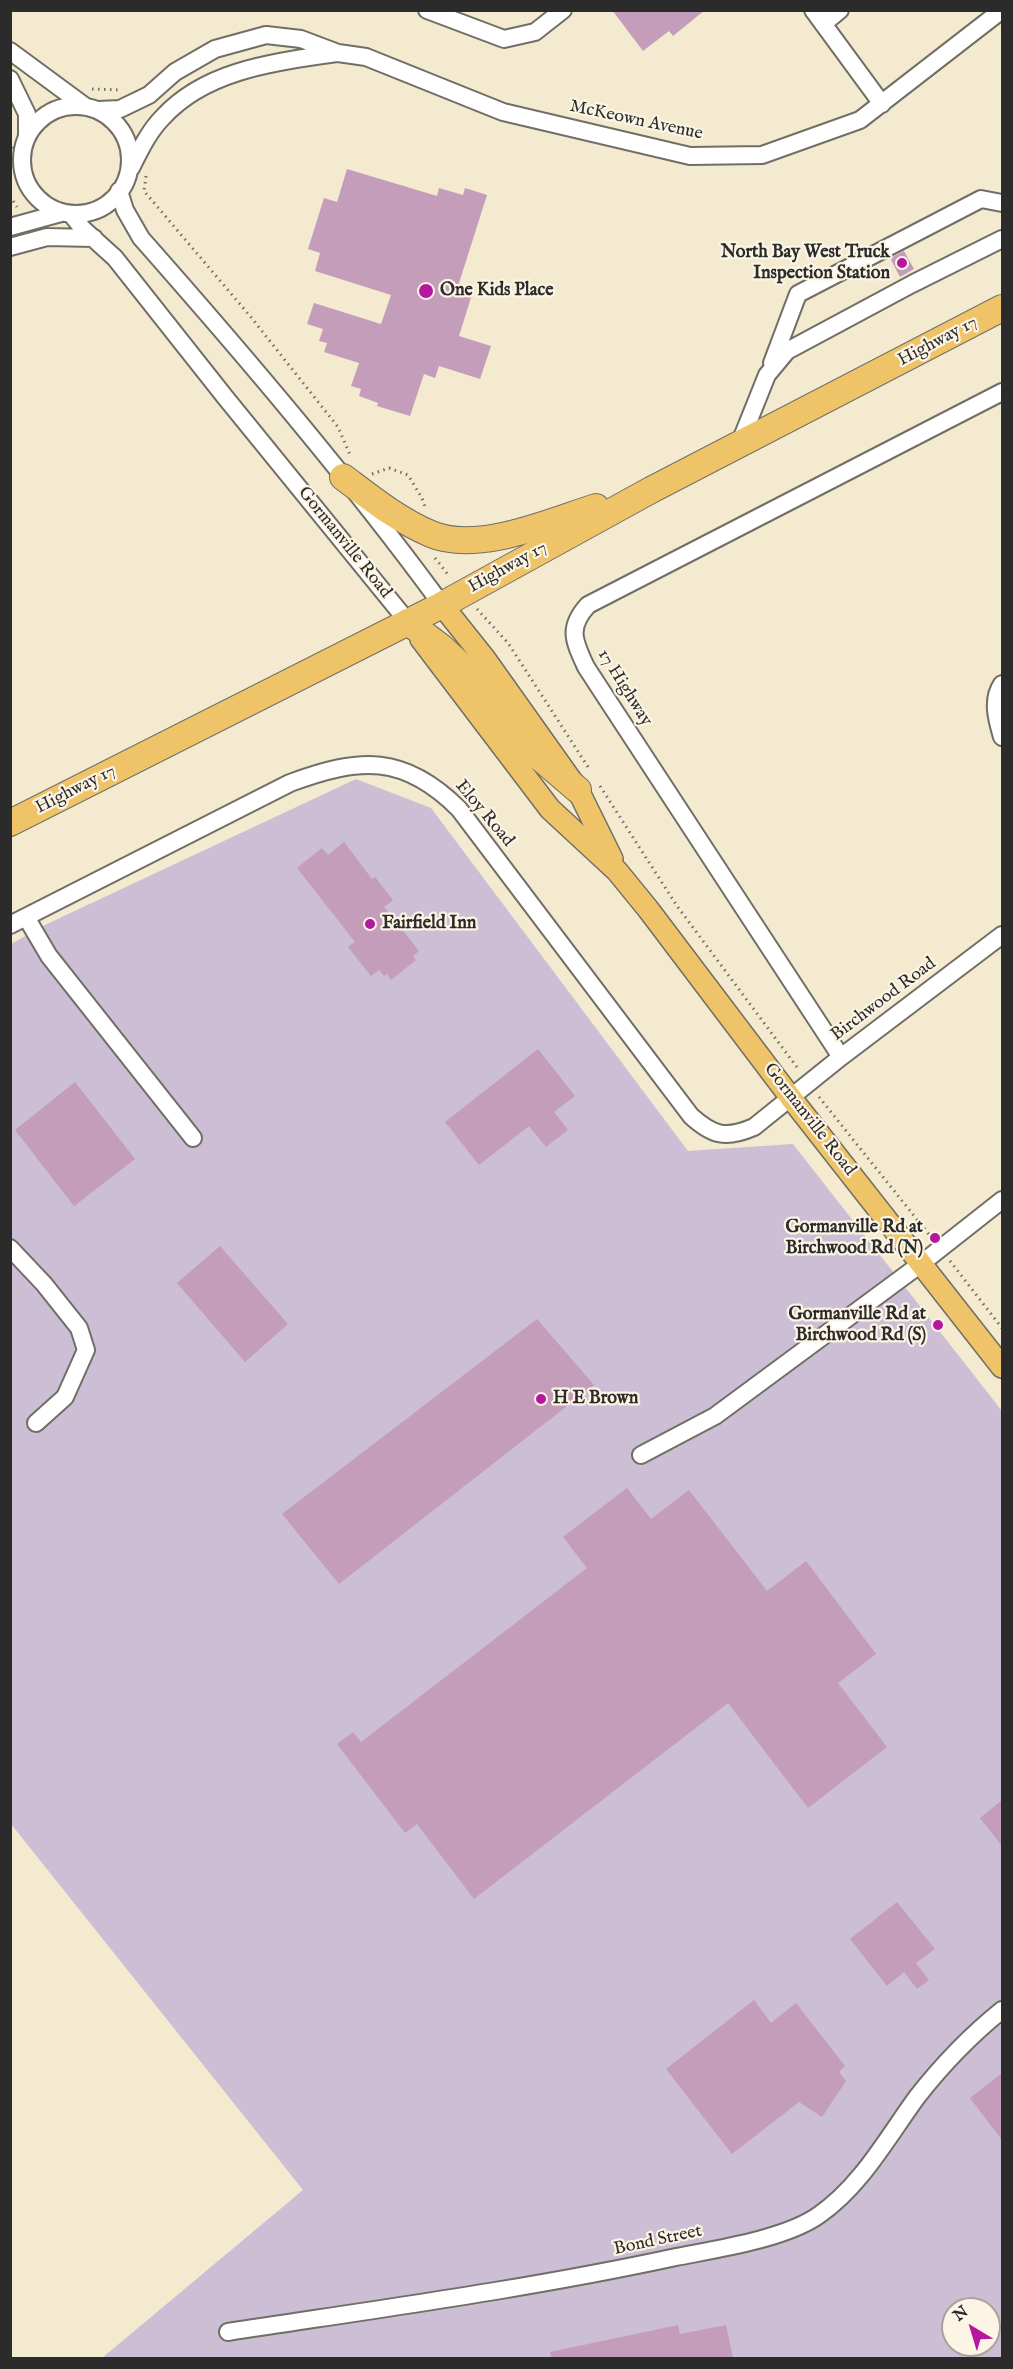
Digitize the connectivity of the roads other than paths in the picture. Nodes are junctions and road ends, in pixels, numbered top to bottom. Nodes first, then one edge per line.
1 (427, 10) edge
2 (564, 10) edge
3 (840, 10) edge
4 (1002, 10) edge
5 (818, 17) edge
6 (10, 51) edge
7 (338, 53) junction
8 (10, 79) edge
9 (882, 104) junction
10 (92, 109) junction
11 (24, 143) junction
12 (10, 170) edge
13 (129, 172) junction
14 (119, 191) junction
15 (1002, 203) edge
16 (66, 214) junction
17 (10, 227) edge
18 (94, 238) junction
19 (1002, 239) edge
20 (10, 247) edge
21 (1002, 308) edge
22 (767, 375) junction
23 (1002, 392) edge
24 (739, 445) junction
25 (355, 469) junction
26 (651, 490) junction
27 (452, 599) junction
28 (408, 622) junction
29 (1002, 684) edge
30 (1002, 737) edge
31 (578, 790) junction
32 (10, 823) edge
33 (617, 871) junction
34 (26, 917) junction
35 (10, 925) edge
36 (1002, 934) edge
37 (841, 1057) junction
38 (791, 1098) junction
39 (193, 1138) dead end
40 (1002, 1200) edge
41 (10, 1248) edge
42 (922, 1263) junction
43 (1002, 1367) edge
44 (36, 1424) dead end
45 (640, 1455) dead end
46 (1002, 2010) edge
47 (228, 2332) dead end

1 - 2 street
3 - 5 street
4 - 9 street, McKeown Avenue
5 - 9 street
6 - 10 street
7 - 9 street, McKeown Avenue
7 - 10 street, McKeown Avenue
7 - 13 street, McKeown Avenue
8 - 11 street
10 - 11 street
10 - 13 street
11 - 12 street
11 - 16 street
13 - 14 street
14 - 16 street
14 - 25 street, Gormanville Road
15 - 22 street
16 - 17 street
16 - 18 street, Gormanville Road
18 - 20 street
18 - 28 street, Gormanville Road
19 - 22 street
21 - 24 highway, Highway 17
22 - 24 street
23 - 37 street, 17 Highway
24 - 26 highway, Highway 17
25 - 26 highway
25 - 27 street, Gormanville Road
26 - 27 highway, Highway 17
27 - 28 highway, Highway 17
27 - 31 main road, Gormanville Road
28 - 31 highway
28 - 32 highway, Highway 17
28 - 33 main road, Gormanville Road
29 - 30 street
31 - 33 main road, Gormanville Road
33 - 38 main road, Gormanville Road
34 - 35 street, Eloy Road
34 - 38 street, Eloy Road
34 - 39 street
36 - 37 street, Birchwood Road
37 - 38 street, Birchwood Road
38 - 42 main road, Gormanville Road
40 - 42 street
41 - 44 street
42 - 43 main road, Gormanville Road
42 - 45 street
46 - 47 street, Bond Street

